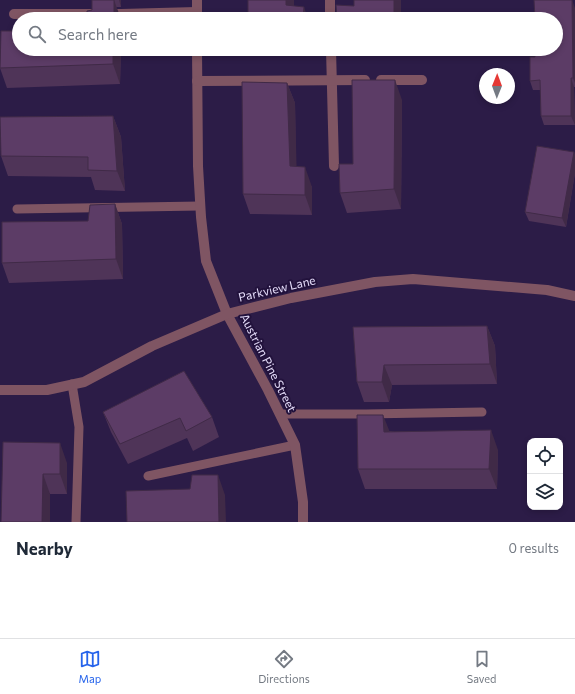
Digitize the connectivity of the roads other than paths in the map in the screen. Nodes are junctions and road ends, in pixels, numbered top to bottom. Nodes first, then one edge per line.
1 (197, 0) edge
2 (330, 0) edge
3 (197, 12) edge
4 (330, 12) edge
5 (197, 56) edge
6 (332, 56) edge
7 (333, 80) junction
8 (422, 80) dead end
9 (197, 81) junction
10 (334, 166) dead end
11 (200, 206) junction
12 (17, 209) dead end
13 (575, 296) edge
14 (227, 314) junction
15 (72, 384) junction
16 (0, 390) edge
17 (482, 412) dead end
18 (280, 414) junction
19 (296, 446) junction
20 (148, 476) dead end
21 (76, 522) edge
22 (303, 522) edge

1 - 3 street
2 - 4 street
5 - 9 street, Austrian Pine Street
6 - 7 street
7 - 8 street
7 - 9 street
7 - 10 street
9 - 11 street, Austrian Pine Street
11 - 12 lane
11 - 14 street, Austrian Pine Street
13 - 14 street, Parkview Lane
14 - 15 street, Parkview Lane
14 - 18 street, Austrian Pine Street
15 - 16 street, Parkview Lane
15 - 21 lane
17 - 18 lane
18 - 19 street, Austrian Pine Street
19 - 20 lane
19 - 22 street, Austrian Pine Street

